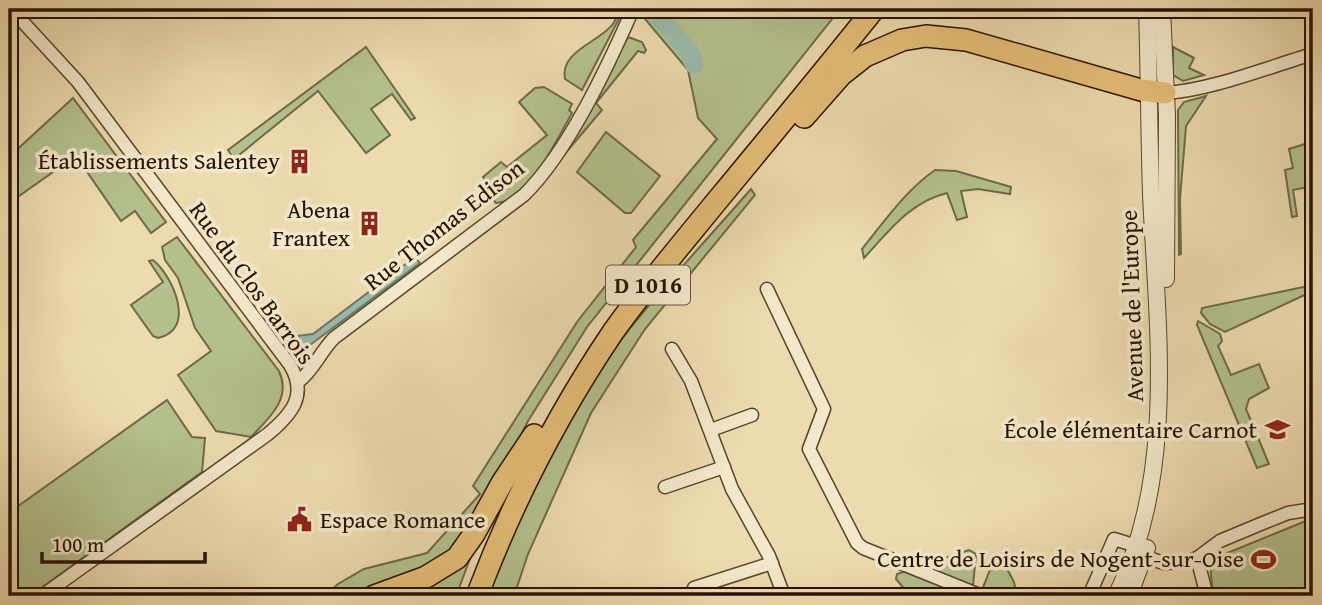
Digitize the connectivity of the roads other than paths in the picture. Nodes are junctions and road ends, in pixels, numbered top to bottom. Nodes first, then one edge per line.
1 (11, 9) edge
2 (633, 9) edge
3 (856, 9) edge
4 (874, 9) edge
5 (1147, 9) edge
6 (1162, 9) edge
7 (1313, 54) edge
8 (1157, 92) junction
9 (766, 289) dead end
10 (633, 306) junction
11 (672, 349) dead end
12 (299, 382) junction
13 (751, 415) dead end
14 (711, 430) junction
15 (534, 435) junction
16 (724, 467) junction
17 (665, 487) dead end
18 (1313, 509) edge
19 (1141, 551) junction
20 (1197, 558) junction
21 (772, 563) junction
22 (694, 588) dead end
23 (42, 596) edge
24 (374, 596) edge
25 (462, 596) edge
26 (477, 596) edge
27 (784, 596) edge
28 (982, 596) edge
29 (1089, 596) edge
30 (1116, 596) edge
31 (1129, 596) edge
32 (1207, 596) edge

1 - 12 street, Rue du Clos Barrois
2 - 12 street, Rue Thomas Edison
3 - 15 highway, D 1016
4 - 10 highway, D 1016
5 - 8 street, Avenue de l'Europe
6 - 8 street, Avenue de l'Europe
7 - 8 street
8 - 10 highway, D 1016
8 - 19 street, Avenue de l'Europe
9 - 28 street
10 - 26 highway, D 1016
11 - 14 street
12 - 23 street, Rue du Clos Barrois
13 - 14 street
14 - 16 street
15 - 24 highway, D 1016
15 - 25 highway, D 1016
16 - 17 street
16 - 21 street
18 - 20 street
19 - 20 street
19 - 29 street
19 - 30 street, Avenue de l'Europe
19 - 31 street, Avenue de l'Europe
20 - 32 street
21 - 22 street
21 - 27 street

